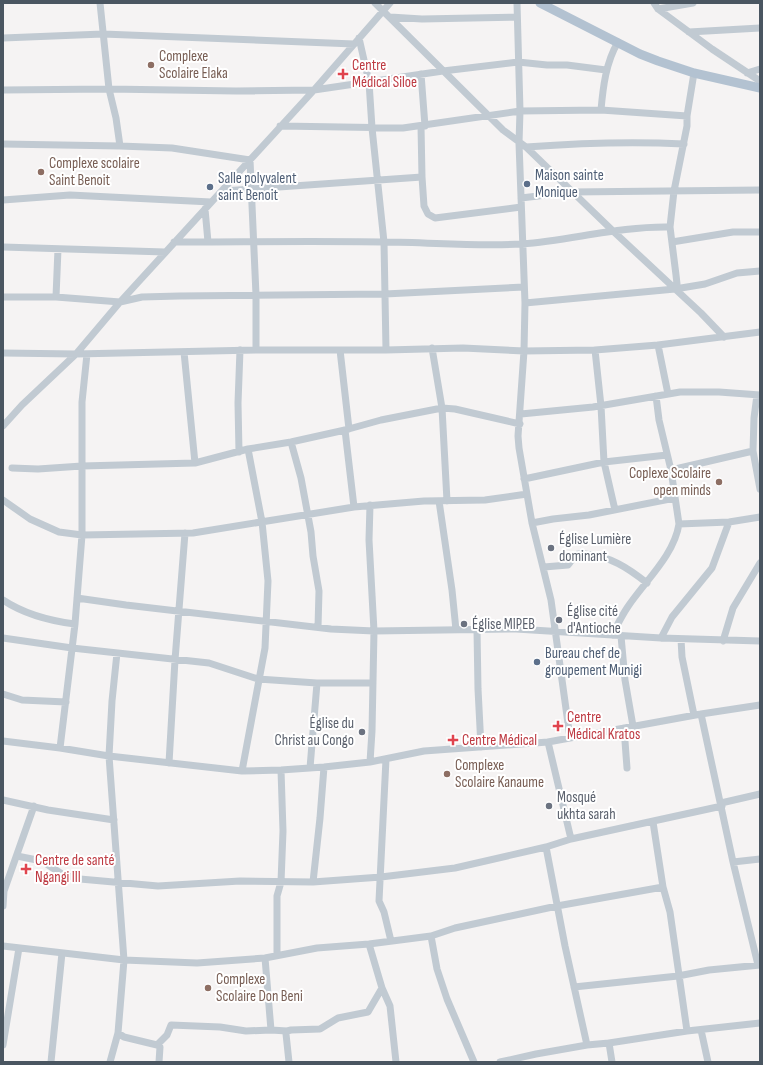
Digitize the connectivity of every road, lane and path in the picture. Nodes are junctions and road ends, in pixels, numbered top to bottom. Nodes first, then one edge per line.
1 (100, 3) edge
2 (375, 3) edge
3 (390, 3) edge
4 (516, 3) edge
5 (540, 3) edge
6 (693, 3) edge
7 (656, 6) edge
8 (384, 11) junction
9 (517, 17) junction
10 (390, 18) junction
11 (760, 28) edge
12 (689, 32) junction
13 (103, 34) junction
14 (3, 38) edge
15 (360, 38) junction
16 (618, 42) junction
17 (354, 44) junction
18 (518, 62) junction
19 (760, 69) edge
20 (606, 70) junction
21 (444, 71) junction
22 (694, 73) junction
23 (747, 73) junction
24 (421, 74) junction
25 (760, 81) edge
26 (369, 82) junction
27 (760, 88) edge
28 (109, 89) junction
29 (3, 90) edge
30 (314, 90) junction
31 (601, 110) junction
32 (520, 111) junction
33 (489, 116) junction
34 (688, 116) junction
35 (280, 126) junction
36 (423, 126) junction
37 (372, 128) junction
38 (519, 143) junction
39 (3, 144) edge
40 (684, 144) junction
41 (120, 146) junction
42 (526, 147) junction
43 (250, 160) junction
44 (422, 177) junction
45 (378, 180) junction
46 (250, 189) junction
47 (760, 190) edge
48 (674, 191) junction
49 (223, 192) junction
50 (572, 192) junction
51 (521, 198) junction
52 (3, 200) edge
53 (211, 202) junction
54 (521, 207) junction
55 (205, 209) junction
56 (670, 227) junction
57 (613, 231) junction
58 (760, 232) edge
59 (174, 242) junction
60 (208, 242) junction
61 (254, 242) junction
62 (384, 242) junction
63 (672, 242) junction
64 (523, 244) junction
65 (3, 247) edge
66 (58, 249) junction
67 (165, 252) junction
68 (760, 271) edge
69 (524, 287) junction
70 (675, 289) junction
71 (385, 294) junction
72 (256, 295) junction
73 (3, 297) edge
74 (56, 297) junction
75 (120, 302) junction
76 (525, 303) junction
77 (760, 332) edge
78 (724, 337) junction
79 (658, 345) junction
80 (432, 348) junction
81 (240, 350) junction
82 (256, 350) junction
83 (340, 350) junction
84 (386, 350) junction
85 (596, 350) junction
86 (524, 351) junction
87 (184, 352) junction
88 (3, 353) edge
89 (76, 354) junction
90 (87, 354) junction
91 (668, 394) junction
92 (758, 395) edge
93 (656, 396) junction
94 (601, 406) junction
95 (442, 408) junction
96 (521, 414) junction
97 (520, 424) junction
98 (3, 426) edge
99 (347, 430) junction
100 (292, 442) junction
101 (757, 443) edge
102 (248, 449) junction
103 (753, 451) junction
104 (239, 452) junction
105 (667, 455) junction
106 (604, 462) junction
107 (195, 463) junction
108 (82, 466) junction
109 (12, 468) dead end
110 (671, 470) junction
111 (524, 478) junction
112 (760, 489) edge
113 (527, 494) junction
114 (675, 498) junction
115 (3, 500) edge
116 (439, 501) junction
117 (447, 501) junction
118 (370, 505) junction
119 (354, 507) junction
120 (615, 510) junction
121 (308, 515) junction
122 (760, 517) edge
123 (262, 522) junction
124 (729, 522) junction
125 (532, 523) junction
126 (679, 524) junction
127 (185, 533) junction
128 (82, 535) junction
129 (760, 564) edge
130 (544, 568) junction
131 (758, 572) edge
132 (647, 583) junction
133 (77, 598) junction
134 (3, 600) edge
135 (179, 610) junction
136 (266, 621) junction
137 (75, 624) junction
138 (318, 627) junction
139 (456, 630) junction
140 (477, 630) junction
141 (556, 631) junction
142 (374, 632) junction
143 (612, 635) junction
144 (621, 636) junction
145 (3, 638) edge
146 (661, 638) junction
147 (681, 639) junction
148 (723, 641) junction
149 (760, 641) edge
150 (72, 648) junction
151 (117, 653) junction
152 (175, 660) junction
153 (258, 679) junction
154 (318, 683) junction
155 (373, 683) junction
156 (3, 694) edge
157 (66, 702) junction
158 (760, 707) edge
159 (698, 714) junction
160 (633, 726) junction
161 (624, 728) junction
162 (570, 738) junction
163 (3, 741) edge
164 (548, 742) junction
165 (481, 747) junction
166 (60, 748) junction
167 (110, 756) junction
168 (386, 758) junction
169 (370, 762) junction
170 (169, 763) junction
171 (324, 767) junction
172 (310, 768) junction
173 (627, 768) dead end
174 (281, 770) junction
175 (242, 771) junction
176 (760, 794) edge
177 (3, 800) edge
178 (722, 805) junction
179 (34, 806) junction
180 (114, 820) junction
181 (653, 822) junction
182 (571, 839) junction
183 (546, 847) junction
184 (17, 856) junction
185 (760, 859) edge
186 (733, 862) junction
187 (381, 877) junction
188 (119, 882) junction
189 (282, 882) junction
190 (313, 882) junction
191 (663, 887) junction
192 (3, 906) edge
193 (557, 906) junction
194 (431, 936) junction
195 (391, 941) junction
196 (369, 944) junction
197 (3, 946) edge
198 (19, 948) junction
199 (62, 953) junction
200 (277, 955) junction
201 (265, 958) junction
202 (124, 960) junction
203 (759, 965) edge
204 (678, 976) junction
205 (574, 987) junction
206 (382, 988) junction
207 (760, 1022) edge
208 (271, 1030) junction
209 (701, 1030) junction
210 (687, 1031) junction
211 (287, 1032) junction
212 (118, 1033) junction
213 (608, 1043) junction
214 (3, 1045) edge
215 (157, 1045) junction
216 (587, 1045) junction
217 (51, 1062) edge
218 (110, 1062) edge
219 (158, 1062) edge
220 (289, 1062) edge
221 (396, 1062) edge
222 (474, 1062) edge
223 (500, 1062) edge
224 (612, 1062) edge
225 (708, 1062) edge

1 - 13 street
2 - 8 street
3 - 8 street
4 - 9 street
5 - 16 main road
6 - 7 street
7 - 12 street
8 - 10 street
8 - 15 street
9 - 10 street
9 - 18 street
10 - 21 street
11 - 12 street
12 - 23 street
13 - 14 street
13 - 17 street
13 - 28 street
15 - 17 street
15 - 26 street
16 - 20 street
16 - 22 main road
17 - 30 street
18 - 20 street
18 - 21 street
18 - 32 street
19 - 23 street
20 - 31 street
21 - 24 street
21 - 33 street
22 - 27 main road
22 - 34 street
23 - 25 street
24 - 26 street
24 - 36 street
26 - 30 street
26 - 37 street
28 - 29 street
28 - 30 street
28 - 41 street
30 - 35 street
31 - 32 street
31 - 34 street
32 - 33 street
32 - 38 street
33 - 36 street
33 - 38 street
34 - 40 street
35 - 37 street
35 - 43 street
36 - 37 street
36 - 44 street
37 - 45 street
38 - 42 street
38 - 51 street
39 - 41 street
40 - 42 street
40 - 48 street
41 - 43 street
42 - 50 street
43 - 46 street
43 - 49 street
44 - 45 street
44 - 54 street
45 - 46 street
45 - 62 street
46 - 49 street
46 - 61 street
47 - 48 street
48 - 50 street
48 - 56 street
49 - 53 street
50 - 51 street
50 - 57 street
51 - 54 street
52 - 53 street
53 - 55 street
54 - 64 street
55 - 59 street
55 - 60 street
56 - 57 street
56 - 63 street
57 - 64 street
57 - 70 street
58 - 63 street
59 - 60 street
59 - 67 street
60 - 61 street
61 - 62 street
61 - 72 street
62 - 64 street
62 - 71 street
63 - 70 street
64 - 69 street
65 - 66 street
66 - 67 street
66 - 74 street
67 - 75 street
68 - 70 street
69 - 71 street
69 - 76 street
70 - 76 street
70 - 78 street
71 - 72 street
71 - 84 street
72 - 75 street
72 - 82 street
73 - 74 street
74 - 75 street
75 - 89 street
76 - 86 street
77 - 78 street
78 - 79 street
79 - 85 street
79 - 91 street
80 - 84 street
80 - 86 street
80 - 95 street
81 - 82 street
81 - 87 street
81 - 104 street
82 - 83 street
83 - 84 street
83 - 99 street
85 - 86 street
85 - 94 street
86 - 96 street
87 - 90 street
87 - 107 street
88 - 89 street
89 - 90 street
89 - 98 street
90 - 108 street
91 - 92 street
91 - 93 street
92 - 101 street
93 - 94 street
93 - 105 street
94 - 96 street
94 - 106 street
95 - 97 street
95 - 99 street
95 - 117 street
96 - 97 street
97 - 111 street
99 - 100 street
99 - 119 street
100 - 102 street
100 - 121 street
101 - 103 street
102 - 104 street
102 - 123 street
103 - 110 street
103 - 112 street
104 - 107 street
105 - 106 street
105 - 110 street
106 - 111 street
106 - 120 street
107 - 108 street
108 - 109 street
108 - 128 street
110 - 114 street
111 - 113 street
113 - 117 street
113 - 125 street
114 - 120 street
114 - 126 street
115 - 128 street
116 - 117 street
116 - 118 street
116 - 139 street
118 - 119 street
118 - 142 street
119 - 121 street
120 - 125 street
121 - 123 street
121 - 138 street
122 - 124 street
123 - 127 street
123 - 136 street
124 - 126 street
124 - 146 street
125 - 130 street
126 - 132 street
127 - 128 street
127 - 135 street
128 - 133 street
129 - 131 street
130 - 132 street
130 - 141 street
131 - 148 street
132 - 143 street
133 - 135 street
133 - 137 street
134 - 137 street
135 - 136 street
135 - 152 street
136 - 138 street
136 - 153 street
137 - 150 street
138 - 142 street
139 - 140 street
139 - 142 street
140 - 141 street
140 - 165 street
141 - 143 street
141 - 162 street
142 - 155 street
143 - 144 street
144 - 146 street
144 - 160 street
145 - 150 street
146 - 147 street
147 - 148 street
147 - 159 street
148 - 149 street
150 - 151 street
150 - 157 street
151 - 152 street
151 - 167 street
152 - 153 street
152 - 170 street
153 - 154 street
153 - 175 street
154 - 155 street
154 - 172 street
155 - 169 street
156 - 157 street
157 - 166 street
158 - 159 street
159 - 160 street
159 - 178 street
160 - 161 street
161 - 162 street
161 - 173 street
162 - 164 street
163 - 166 street
164 - 165 street
164 - 182 street
165 - 168 street
166 - 167 street
167 - 170 street
167 - 180 street
168 - 169 street
168 - 187 street
169 - 171 street
170 - 175 street
171 - 172 street
171 - 190 street
172 - 174 street
174 - 175 street
174 - 189 street
176 - 178 street
177 - 179 street
178 - 181 street
178 - 186 street
179 - 180 street
179 - 184 street
180 - 188 street
181 - 182 street
181 - 191 street
182 - 183 street
183 - 187 street
183 - 193 street
184 - 188 street
184 - 192 street
185 - 186 street
186 - 203 street
187 - 190 street
187 - 195 street
188 - 189 street
188 - 202 street
189 - 190 street
189 - 200 street
191 - 193 street
191 - 204 street
193 - 194 street
193 - 205 street
194 - 195 street
194 - 222 street
195 - 196 street
196 - 200 street
196 - 206 street
197 - 198 street
198 - 199 street
198 - 214 street
199 - 202 street
199 - 217 street
200 - 201 street
201 - 202 street
201 - 208 street
202 - 212 street
203 - 204 street
204 - 205 street
204 - 210 street
205 - 216 street
206 - 211 street
206 - 221 street
207 - 209 street
208 - 211 street
208 - 215 street
209 - 210 street
209 - 225 street
210 - 213 street
211 - 220 street
212 - 215 street
212 - 218 street
213 - 216 street
213 - 224 street
215 - 219 street
216 - 223 street

